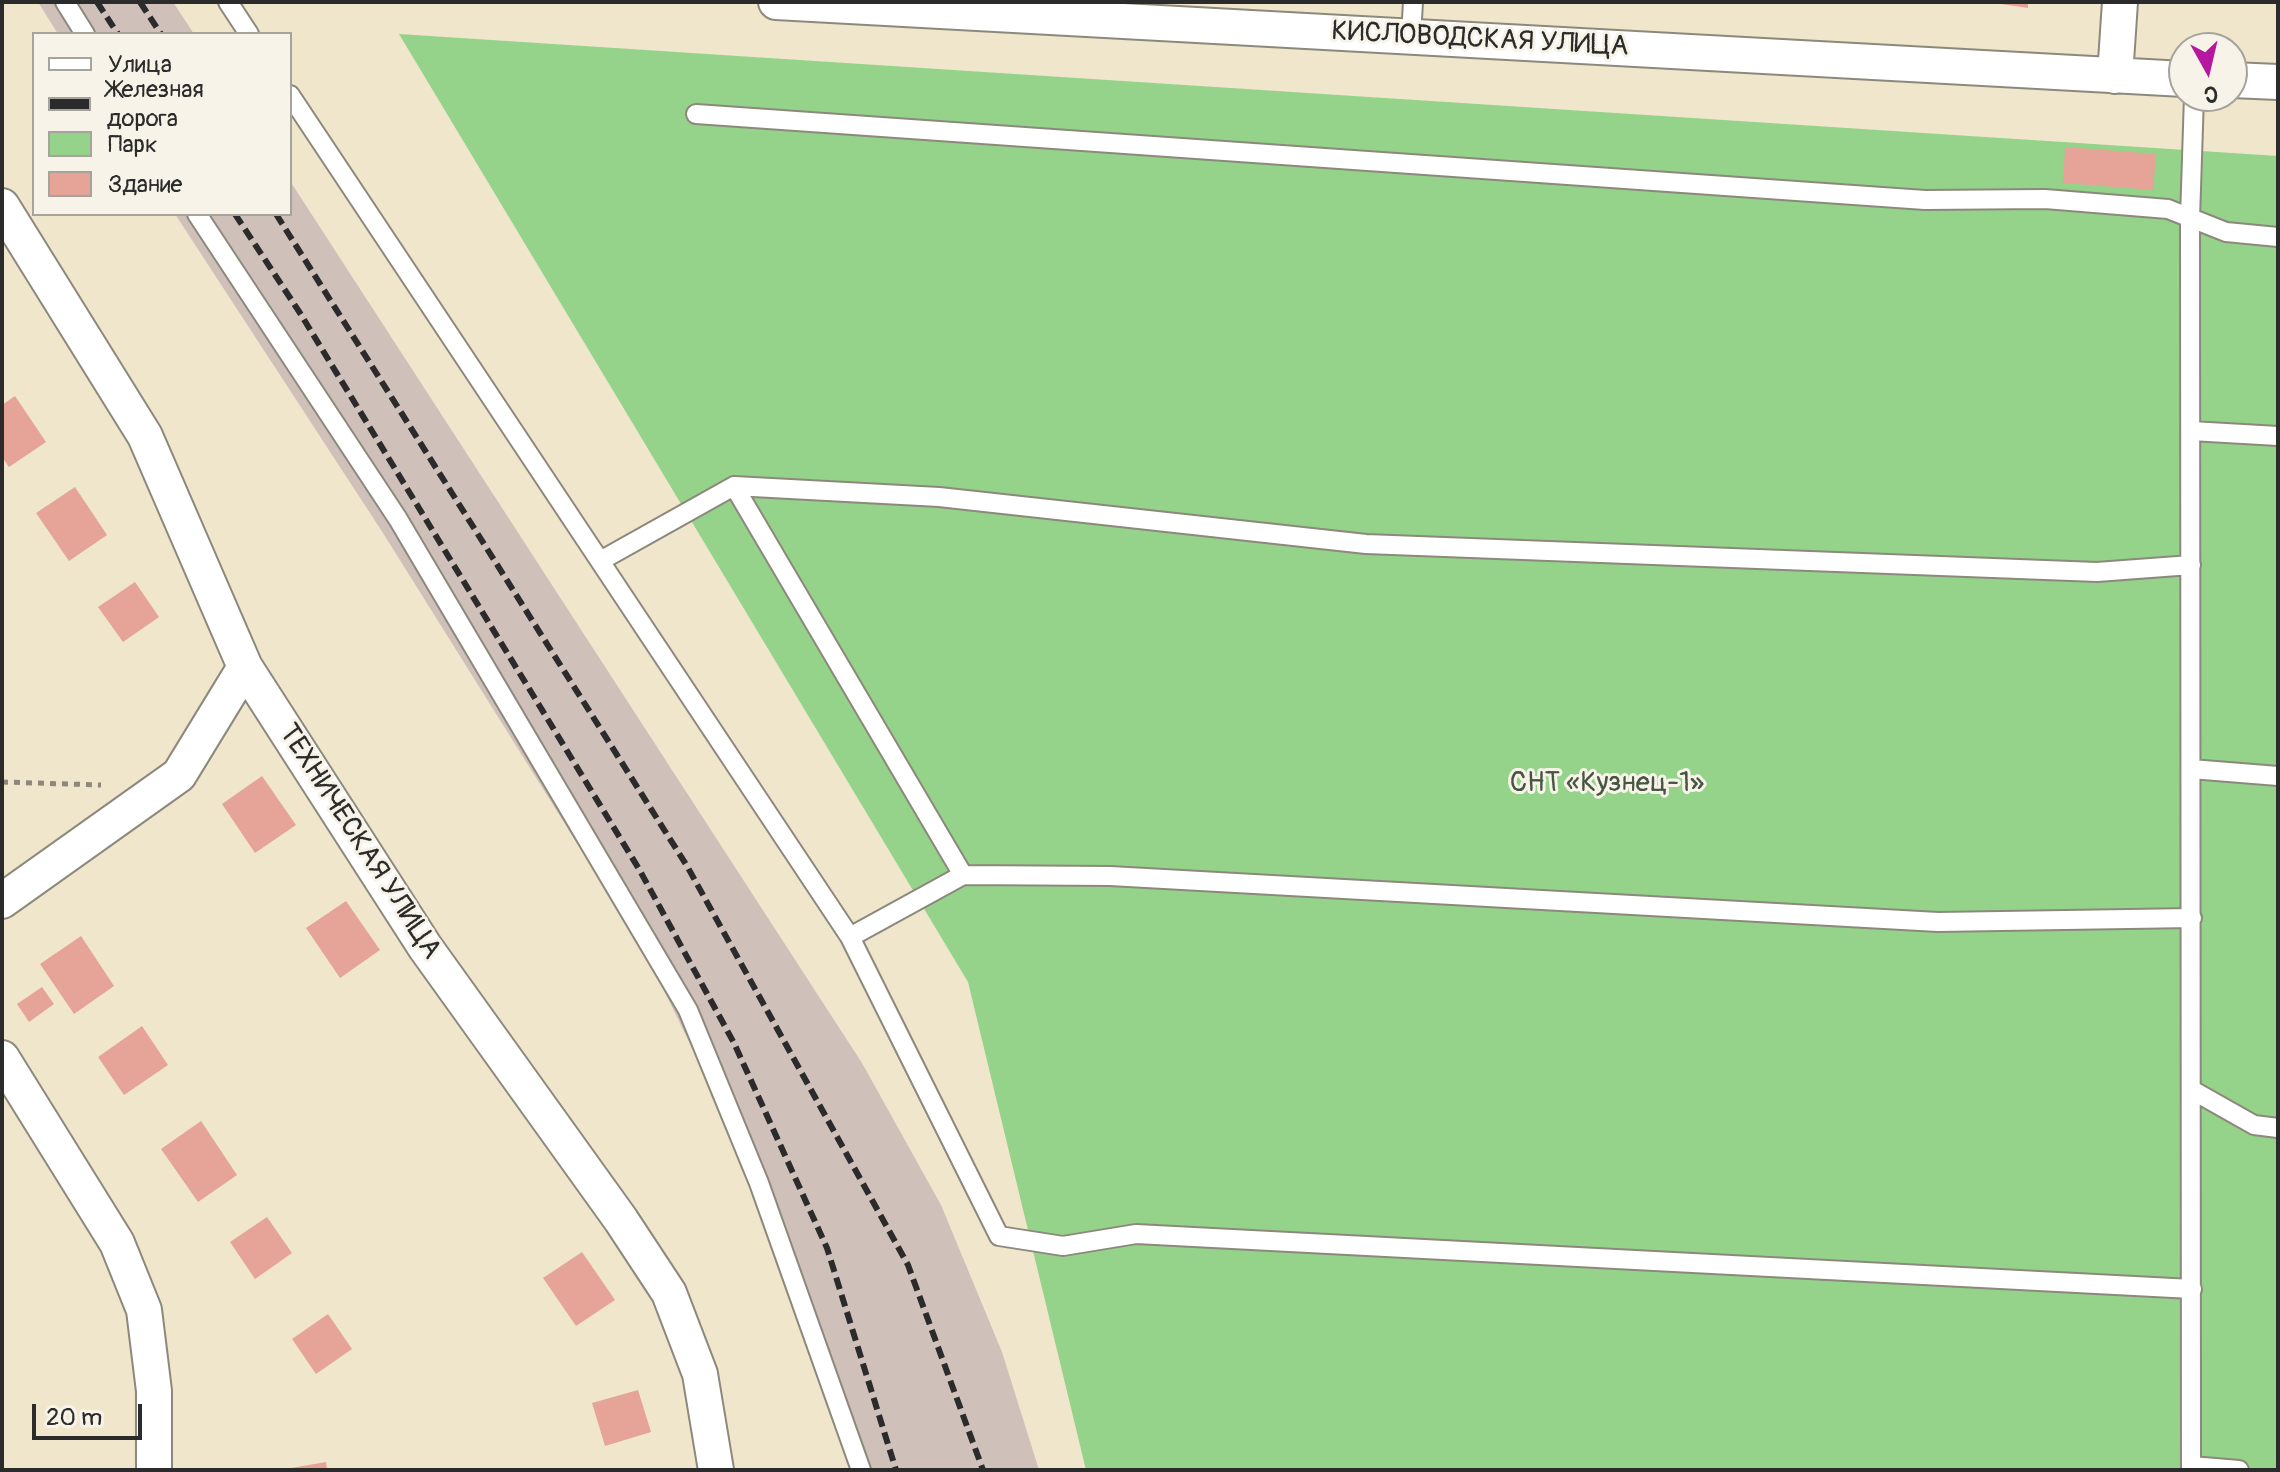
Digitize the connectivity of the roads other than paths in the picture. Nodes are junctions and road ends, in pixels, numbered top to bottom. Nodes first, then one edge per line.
1 (65, 2) edge
2 (228, 2) edge
3 (776, 2) edge
4 (1413, 2) edge
5 (2120, 2) edge
6 (84, 32) edge
7 (248, 32) edge
8 (1411, 36) junction
9 (2115, 76) junction
10 (2168, 78) edge
11 (2248, 81) edge
12 (2278, 82) edge
13 (292, 98) edge
14 (2193, 112) edge
15 (696, 114) dead end
16 (2, 206) edge
17 (198, 216) edge
18 (2190, 219) junction
19 (2278, 237) edge
20 (2191, 431) junction
21 (2278, 436) edge
22 (734, 486) junction
23 (600, 561) junction
24 (2191, 565) junction
25 (245, 667) junction
26 (2191, 769) junction
27 (2278, 776) edge
28 (963, 875) junction
29 (2, 901) edge
30 (2192, 918) junction
31 (850, 937) junction
32 (2, 1058) edge
33 (2192, 1090) junction
34 (2278, 1128) edge
35 (2192, 1289) junction
36 (2191, 1468) edge
37 (154, 1470) edge
38 (716, 1470) edge
39 (861, 1470) edge
40 (2239, 1470) edge

1 - 6 lane
2 - 7 lane
3 - 8 street, КИСЛОВОДСКАЯ УЛИЦА
4 - 8 lane
5 - 9 street
8 - 9 street, КИСЛОВОДСКАЯ УЛИЦА
9 - 10 street, КИСЛОВОДСКАЯ УЛИЦА
11 - 12 street
13 - 23 lane
14 - 18 lane
15 - 18 lane
16 - 25 street, ТЕХНИЧЕСКАЯ УЛИЦА
17 - 39 lane
18 - 19 lane
18 - 20 lane
20 - 21 lane
20 - 24 lane
22 - 23 lane
22 - 24 lane
22 - 28 lane
23 - 31 lane
24 - 26 lane
25 - 29 street
25 - 38 street, ТЕХНИЧЕСКАЯ УЛИЦА
26 - 27 lane
26 - 30 lane
28 - 30 lane
28 - 31 lane
30 - 33 lane
31 - 35 lane
32 - 37 street
33 - 34 lane
33 - 35 lane
35 - 36 lane
36 - 40 lane

